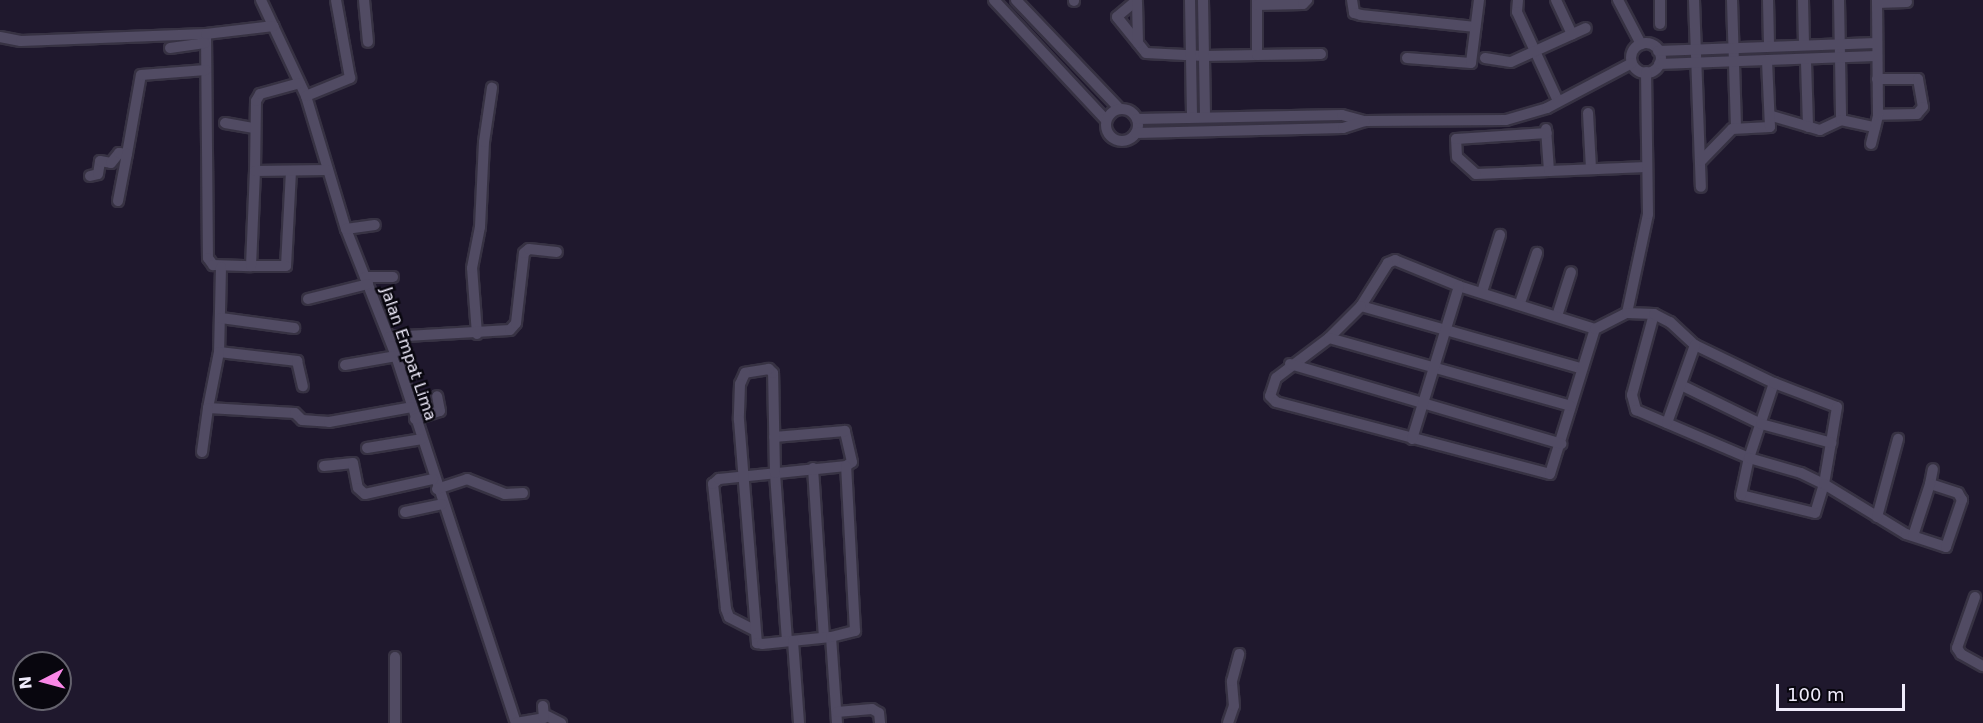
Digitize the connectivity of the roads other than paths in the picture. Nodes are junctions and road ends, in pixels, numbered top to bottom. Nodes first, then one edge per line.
1 (261, 0) edge
2 (336, 0) edge
3 (364, 0) edge
4 (994, 0) edge
5 (1016, 0) edge
6 (1190, 0) edge
7 (1203, 0) edge
8 (1307, 0) edge
9 (1352, 0) edge
10 (1479, 0) edge
11 (1518, 0) edge
12 (1556, 0) edge
13 (1618, 0) edge
14 (1660, 0) edge
15 (1694, 0) edge
16 (1732, 0) edge
17 (1768, 0) edge
18 (1803, 0) edge
19 (1839, 0) edge
20 (1137, 1) edge
21 (1877, 2) edge
22 (1907, 2) dead end
23 (1257, 3) edge
24 (1660, 24) dead end
25 (274, 26) junction
26 (1475, 27) junction
27 (1586, 27) dead end
28 (1572, 34) junction
29 (0, 37) edge
30 (206, 38) junction
31 (368, 42) dead end
32 (1138, 43) junction
33 (1876, 43) junction
34 (1641, 44) junction
35 (1804, 44) junction
36 (1840, 44) junction
37 (1769, 45) junction
38 (1734, 46) junction
39 (170, 48) dead end
40 (1695, 49) junction
41 (1658, 51) junction
42 (1536, 52) junction
43 (1321, 54) dead end
44 (1257, 55) junction
45 (1190, 56) junction
46 (1204, 56) junction
47 (1876, 56) junction
48 (1407, 58) dead end
49 (1485, 58) dead end
50 (1840, 59) junction
51 (1734, 60) junction
52 (1767, 61) junction
53 (1695, 62) junction
54 (1806, 62) junction
55 (1632, 63) junction
56 (1659, 64) junction
57 (206, 70) junction
58 (1646, 72) junction
59 (1877, 79) junction
60 (300, 83) junction
61 (492, 88) dead end
62 (306, 96) junction
63 (1558, 102) junction
64 (1119, 108) junction
65 (1588, 113) dead end
66 (1878, 115) junction
67 (1772, 116) junction
68 (1192, 117) junction
69 (1205, 117) junction
70 (1137, 119) junction
71 (1106, 120) junction
72 (1841, 120) junction
73 (1365, 121) junction
74 (225, 123) dead end
75 (1808, 127) junction
76 (1875, 127) junction
77 (253, 128) junction
78 (1736, 128) junction
79 (1136, 133) junction
80 (1871, 144) dead end
81 (127, 154) junction
82 (1701, 161) junction
83 (1647, 167) junction
84 (1591, 169) junction
85 (328, 170) junction
86 (255, 171) junction
87 (291, 171) junction
88 (1550, 171) junction
89 (90, 176) dead end
90 (1701, 187) dead end
91 (118, 201) dead end
92 (375, 225) dead end
93 (346, 229) junction
94 (1500, 236) dead end
95 (557, 252) dead end
96 (1537, 253) dead end
97 (251, 266) junction
98 (221, 267) junction
99 (1571, 272) dead end
100 (393, 278) dead end
101 (367, 280) junction
102 (1459, 286) junction
103 (1482, 292) junction
104 (308, 299) dead end
105 (1520, 303) junction
106 (1362, 306) junction
107 (1628, 310) junction
108 (1654, 314) junction
109 (1557, 316) junction
110 (221, 318) junction
111 (294, 328) dead end
112 (1446, 328) junction
113 (1595, 329) junction
114 (477, 334) junction
115 (389, 337) junction
116 (1329, 338) junction
117 (1695, 345) junction
118 (219, 352) junction
119 (396, 356) junction
120 (1290, 364) junction
121 (345, 365) dead end
122 (1434, 366) junction
123 (1580, 368) junction
124 (1774, 383) junction
125 (1681, 385) junction
126 (303, 386) dead end
127 (437, 396) dead end
128 (1422, 405) junction
129 (1571, 406) junction
130 (412, 407) junction
131 (208, 408) junction
132 (415, 419) junction
133 (1667, 423) junction
134 (1761, 424) junction
135 (774, 437) junction
136 (422, 439) junction
137 (1412, 439) junction
138 (1898, 439) dead end
139 (1832, 443) junction
140 (1561, 444) junction
141 (367, 448) dead end
142 (202, 452) dead end
143 (1749, 458) junction
144 (324, 466) dead end
145 (846, 466) junction
146 (813, 468) junction
147 (1933, 468) dead end
148 (775, 473) junction
149 (743, 477) junction
150 (435, 484) junction
151 (1824, 484) junction
152 (1930, 484) junction
153 (523, 493) dead end
154 (442, 504) junction
155 (405, 512) dead end
156 (1877, 518) junction
157 (1912, 536) junction
158 (1975, 597) dead end
159 (754, 630) junction
160 (827, 637) junction
161 (790, 641) junction
162 (1239, 654) dead end
163 (394, 657) dead end
164 (1983, 666) edge
165 (837, 718) edge
166 (395, 723) edge
167 (516, 723) edge
168 (561, 723) edge
169 (799, 723) edge
170 (880, 723) edge
171 (1228, 723) edge

1 - 25 street, Jalan Empat Lima
2 - 62 street
3 - 31 street
4 - 71 street
5 - 64 street
6 - 45 street
7 - 46 street
8 - 23 street
9 - 26 street
10 - 26 street
11 - 42 street
12 - 28 street
13 - 34 street
14 - 24 street
15 - 40 street
16 - 38 street
17 - 37 street
18 - 35 street
19 - 36 street
20 - 32 street
20 - 32 street
21 - 22 street
21 - 33 street
23 - 44 street
25 - 30 street
25 - 60 street, Jalan Empat Lima
26 - 48 street
27 - 28 street
28 - 42 street
29 - 30 street
30 - 39 street
30 - 57 street
32 - 45 street
33 - 36 street
33 - 47 street
34 - 41 street
34 - 55 street
35 - 36 street
35 - 37 street
36 - 50 street
37 - 38 street
38 - 40 street
38 - 51 street
40 - 41 street
40 - 53 street
41 - 56 street
42 - 49 street
42 - 63 street
43 - 44 street
44 - 46 street
45 - 46 street
45 - 68 street
46 - 69 street
47 - 50 street
47 - 59 street
50 - 54 street
50 - 72 street
51 - 52 street
51 - 53 street
51 - 78 street
52 - 54 street
52 - 67 street
53 - 56 street
53 - 82 street
54 - 75 street
55 - 58 street
55 - 63 street
56 - 58 street
57 - 81 street
57 - 98 street
58 - 83 street
59 - 66 street
59 - 66 street
60 - 62 street, Jalan Empat Lima
60 - 77 street
61 - 114 street
62 - 85 street, Jalan Empat Lima
63 - 73 street
64 - 70 street
64 - 71 street
65 - 84 street
66 - 76 street
67 - 75 street
67 - 78 street
68 - 69 street
68 - 70 street
69 - 73 street
70 - 79 street
71 - 79 street
72 - 75 street
72 - 76 street
73 - 79 street
74 - 77 street
76 - 80 street
77 - 86 street
78 - 82 street
81 - 89 street
81 - 91 street
82 - 90 street
83 - 84 street
83 - 107 street
84 - 88 street
85 - 87 street
85 - 93 street, Jalan Empat Lima
86 - 87 street
86 - 97 street
87 - 97 street
88 - 88 street
92 - 93 street
93 - 101 street, Jalan Empat Lima
94 - 103 street
95 - 114 street
96 - 105 street
97 - 98 street
98 - 110 street
99 - 109 street
100 - 101 street
101 - 104 street
101 - 115 street, Jalan Empat Lima
102 - 103 street
102 - 106 street
102 - 112 street
103 - 105 street
105 - 109 street
106 - 112 street
106 - 116 street
107 - 108 street
107 - 113 street
108 - 117 street
108 - 133 street
109 - 113 street
110 - 111 street
110 - 118 street
112 - 122 street
112 - 123 street
113 - 123 street
114 - 115 street
115 - 119 street, Jalan Empat Lima
116 - 120 street
116 - 122 street
117 - 124 street
117 - 125 street
118 - 126 street
118 - 131 street
119 - 121 street
119 - 130 street, Jalan Empat Lima
120 - 128 street
120 - 137 street
122 - 128 street
122 - 129 street
123 - 129 street
124 - 134 street
124 - 139 street
125 - 133 street
125 - 134 street
127 - 132 street
128 - 137 street
128 - 140 street
129 - 140 street
130 - 131 street
130 - 132 street, Jalan Empat Lima
131 - 142 street
132 - 136 street, Jalan Empat Lima
133 - 143 street
134 - 139 street
134 - 143 street
135 - 145 street
135 - 148 street
135 - 149 street
136 - 141 street
136 - 150 street, Jalan Empat Lima
137 - 140 street
138 - 156 street
139 - 151 street
143 - 151 street
143 - 151 street
144 - 150 street
145 - 146 street
145 - 160 street
146 - 148 street
146 - 160 street
147 - 152 street
148 - 149 street
148 - 161 street
149 - 159 street
149 - 159 street
150 - 153 street
150 - 154 street, Jalan Empat Lima
151 - 156 street
152 - 157 street
152 - 157 street
154 - 155 street
154 - 167 street, Jalan Empat Lima
156 - 157 street
158 - 164 street
159 - 161 street
160 - 161 street
160 - 165 street
161 - 169 street
162 - 171 street
163 - 166 street
165 - 170 street
167 - 168 street

